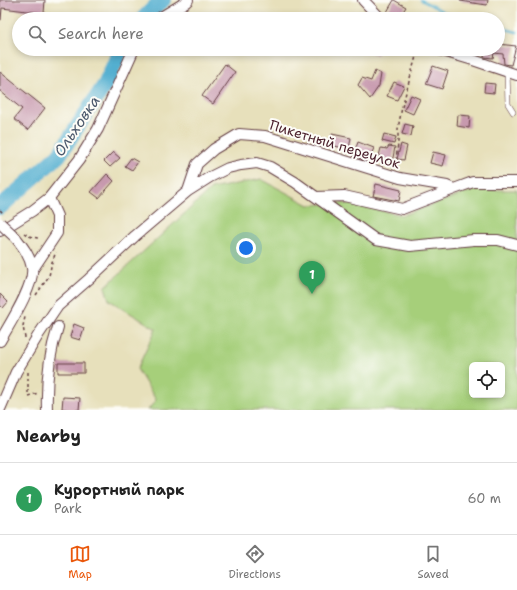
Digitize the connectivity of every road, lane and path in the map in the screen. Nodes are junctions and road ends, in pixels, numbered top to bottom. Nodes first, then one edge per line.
1 (188, 0) edge
2 (363, 0) edge
3 (170, 12) edge
4 (374, 12) edge
5 (131, 56) edge
6 (416, 56) edge
7 (459, 56) edge
8 (507, 71) junction
9 (517, 75) edge
10 (513, 112) dead end
11 (397, 165) dead end
12 (517, 182) edge
13 (454, 189) junction
14 (188, 191) junction
15 (316, 197) junction
16 (49, 198) junction
17 (0, 223) edge
18 (0, 231) edge
19 (19, 235) junction
20 (41, 238) dead end
21 (517, 245) edge
22 (58, 248) dead end
23 (33, 269) junction
24 (36, 296) dead end
25 (26, 315) dead end
26 (58, 326) dead end
27 (25, 339) dead end
28 (0, 341) edge
29 (27, 354) junction
30 (47, 390) junction
31 (0, 409) edge
32 (47, 410) edge

1 - 3 street
2 - 4 street
5 - 16 street
6 - 11 path
7 - 8 street
8 - 9 street
8 - 10 lane
12 - 13 street
13 - 14 street, Пикетный переулок
13 - 15 street
14 - 15 street
14 - 29 street
15 - 21 street
16 - 18 street
16 - 23 street
17 - 19 street, bridge
19 - 20 path
19 - 23 street
22 - 24 path
23 - 28 street
25 - 27 path
26 - 30 street
29 - 30 path
29 - 31 street
30 - 32 street

